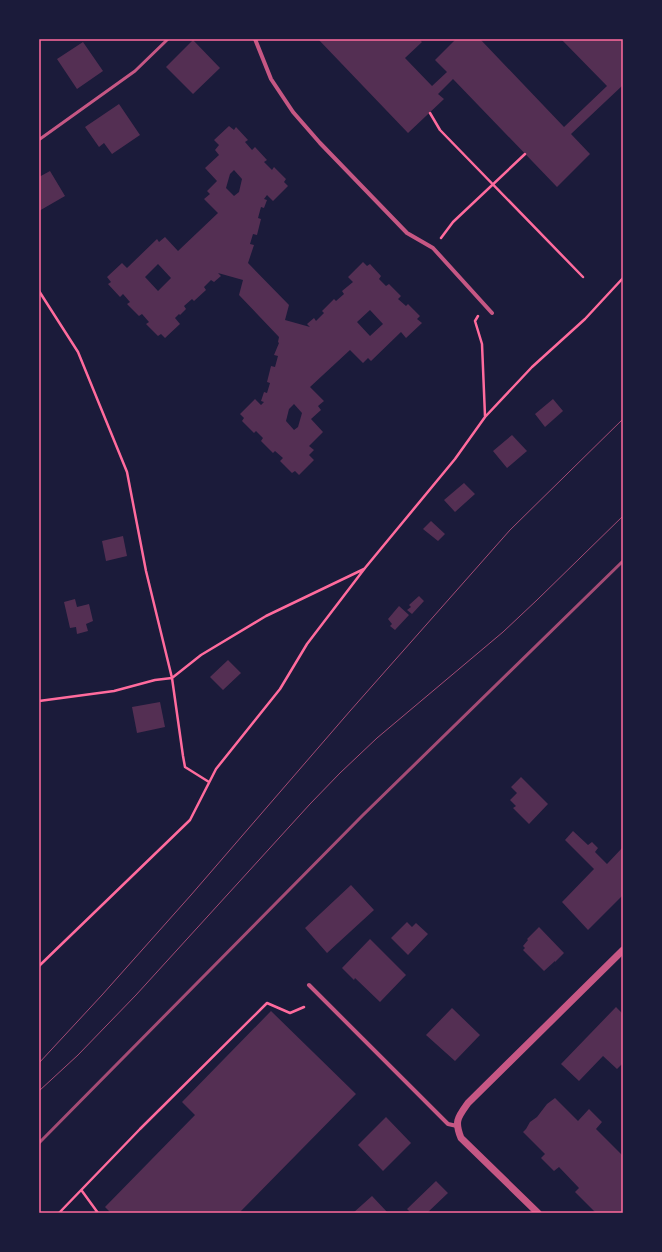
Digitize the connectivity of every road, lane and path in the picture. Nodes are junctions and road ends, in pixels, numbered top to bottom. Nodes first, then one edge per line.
1 (168, 39) edge
2 (255, 39) edge
3 (430, 113) dead end
4 (40, 139) edge
5 (525, 154) dead end
6 (494, 184) junction
7 (433, 248) junction
8 (583, 277) dead end
9 (623, 278) edge
10 (39, 290) edge
11 (487, 306) junction
12 (492, 312) dead end
13 (486, 417) junction
14 (365, 568) junction
15 (172, 678) junction
16 (39, 701) edge
17 (209, 782) junction
18 (623, 950) edge
19 (39, 966) edge
20 (309, 985) dead end
21 (304, 1007) dead end
22 (457, 1126) junction
23 (82, 1191) junction
24 (59, 1213) edge
25 (98, 1213) edge
26 (538, 1213) edge

1 - 4 lane
2 - 7 street
3 - 6 path
5 - 6 path
6 - 7 path
6 - 8 path
7 - 11 street
9 - 13 path
10 - 15 path
11 - 12 street
11 - 13 path
13 - 14 path
14 - 15 path
14 - 17 path
15 - 16 path
15 - 17 path
17 - 19 path
18 - 22 street
20 - 22 street
21 - 23 path
22 - 26 street
23 - 24 path
23 - 25 path

